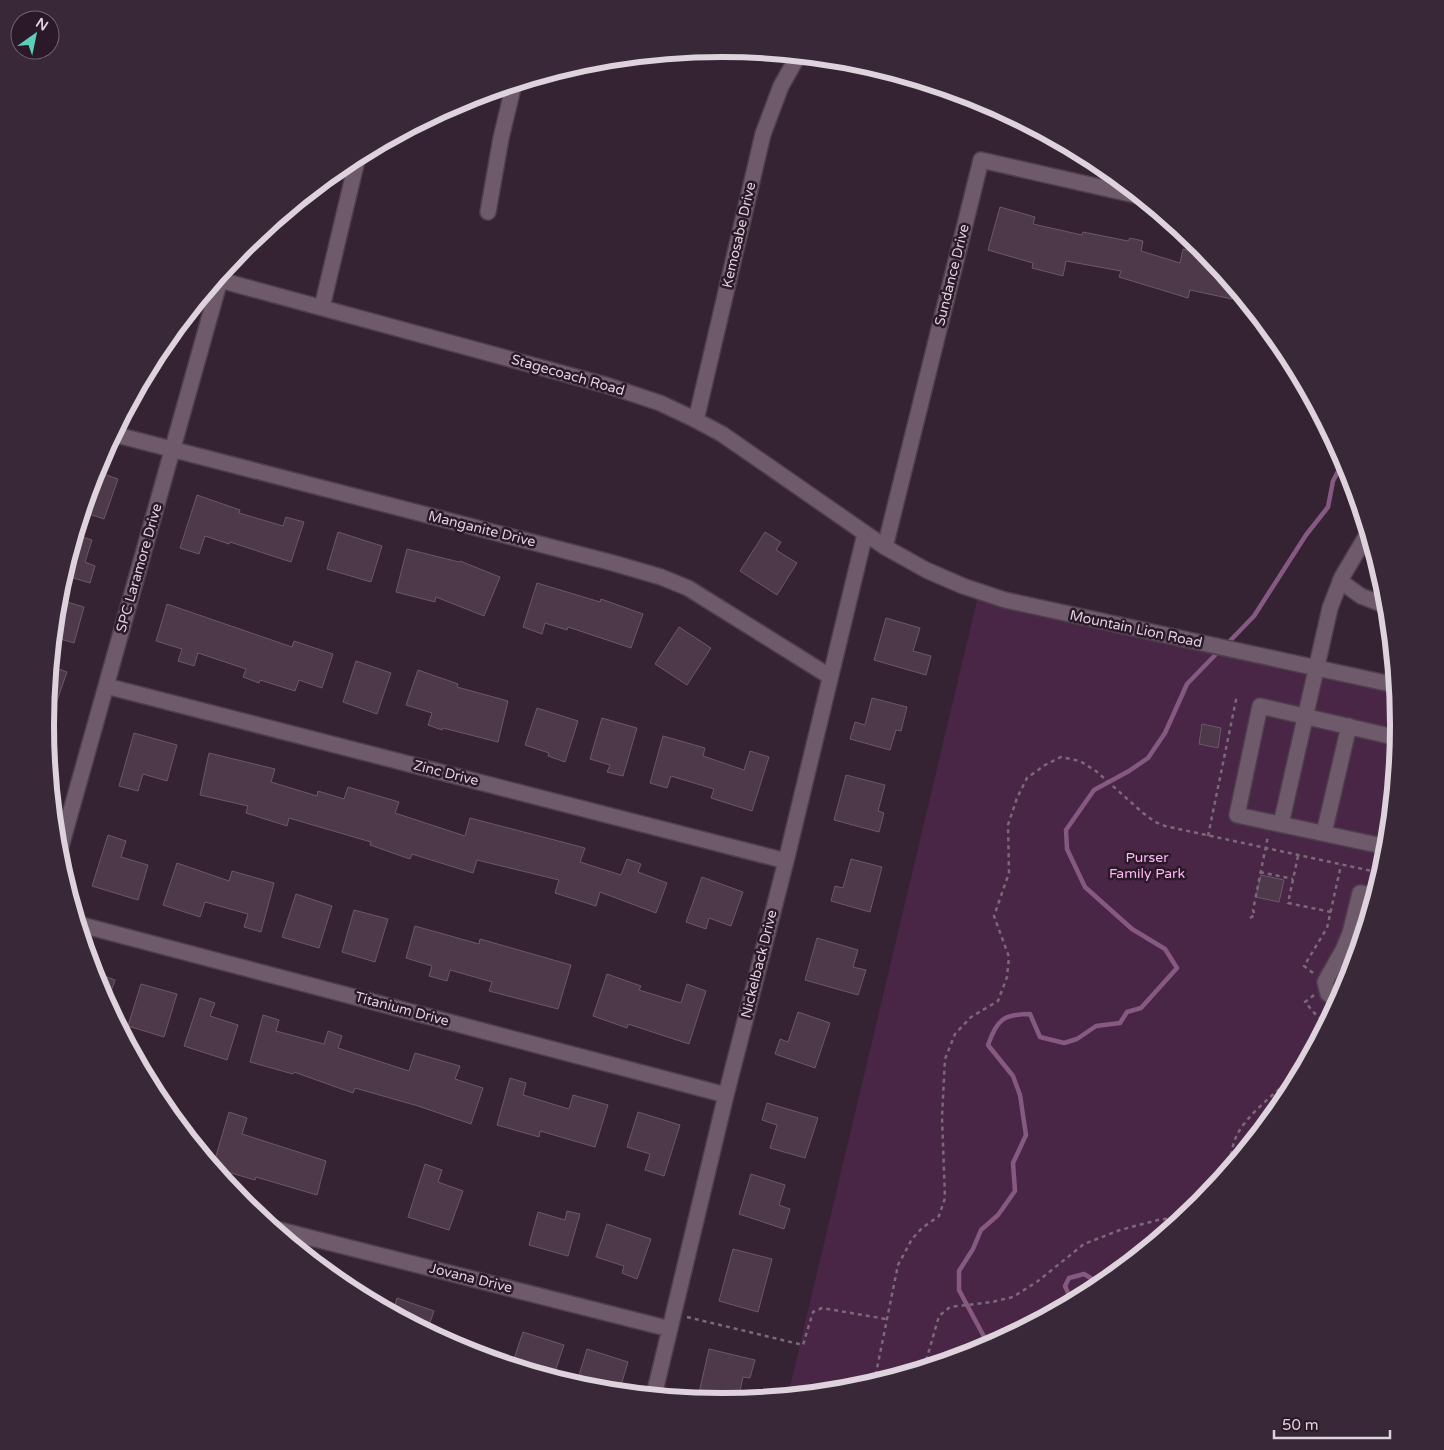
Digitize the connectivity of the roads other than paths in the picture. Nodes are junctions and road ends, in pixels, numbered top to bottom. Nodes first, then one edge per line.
1 (795, 61) edge
2 (512, 90) edge
3 (356, 166) edge
4 (1126, 193) edge
5 (488, 212) dead end
6 (223, 281) edge
7 (215, 290) edge
8 (322, 307) junction
9 (696, 420) junction
10 (120, 436) edge
11 (172, 450) junction
12 (864, 534) junction
13 (1364, 540) edge
14 (885, 548) junction
15 (1340, 581) junction
16 (1378, 603) edge
17 (1316, 667) junction
18 (829, 676) junction
19 (1389, 684) edge
20 (106, 686) junction
21 (1305, 716) junction
22 (1349, 726) junction
23 (1390, 736) edge
24 (1276, 823) junction
25 (1324, 834) junction
26 (64, 836) edge
27 (1379, 845) edge
28 (786, 861) junction
29 (1368, 894) edge
30 (85, 926) edge
31 (1332, 997) edge
32 (726, 1095) junction
33 (286, 1231) edge
34 (672, 1321) junction
35 (655, 1390) edge

1 - 9 street, Kemosabe Drive
2 - 5 street
3 - 8 street
4 - 14 street, Sundance Drive
6 - 8 street, Stagecoach Road
7 - 11 street, SPC Laramore Drive
8 - 9 street, Stagecoach Road
9 - 12 street, Stagecoach Road
10 - 11 street, Manganite Drive
11 - 18 street, Manganite Drive
11 - 20 street, SPC Laramore Drive
12 - 14 street, Stagecoach Road
12 - 18 street, Nickelback Drive
13 - 15 street
14 - 17 street, Mountain Lion Road
15 - 16 street
15 - 17 street
17 - 19 street, Mountain Lion Road
17 - 21 street
18 - 28 street, Nickelback Drive
20 - 26 street, SPC Laramore Drive
20 - 28 street, Zinc Drive
21 - 22 street
21 - 24 street
21 - 24 street
22 - 23 street
22 - 25 street
24 - 25 street
25 - 27 street
28 - 32 street, Nickelback Drive
29 - 31 street
30 - 32 street, Titanium Drive
32 - 34 street, Nickelback Drive
33 - 34 street, Jovana Drive
34 - 35 street, Nickelback Drive

